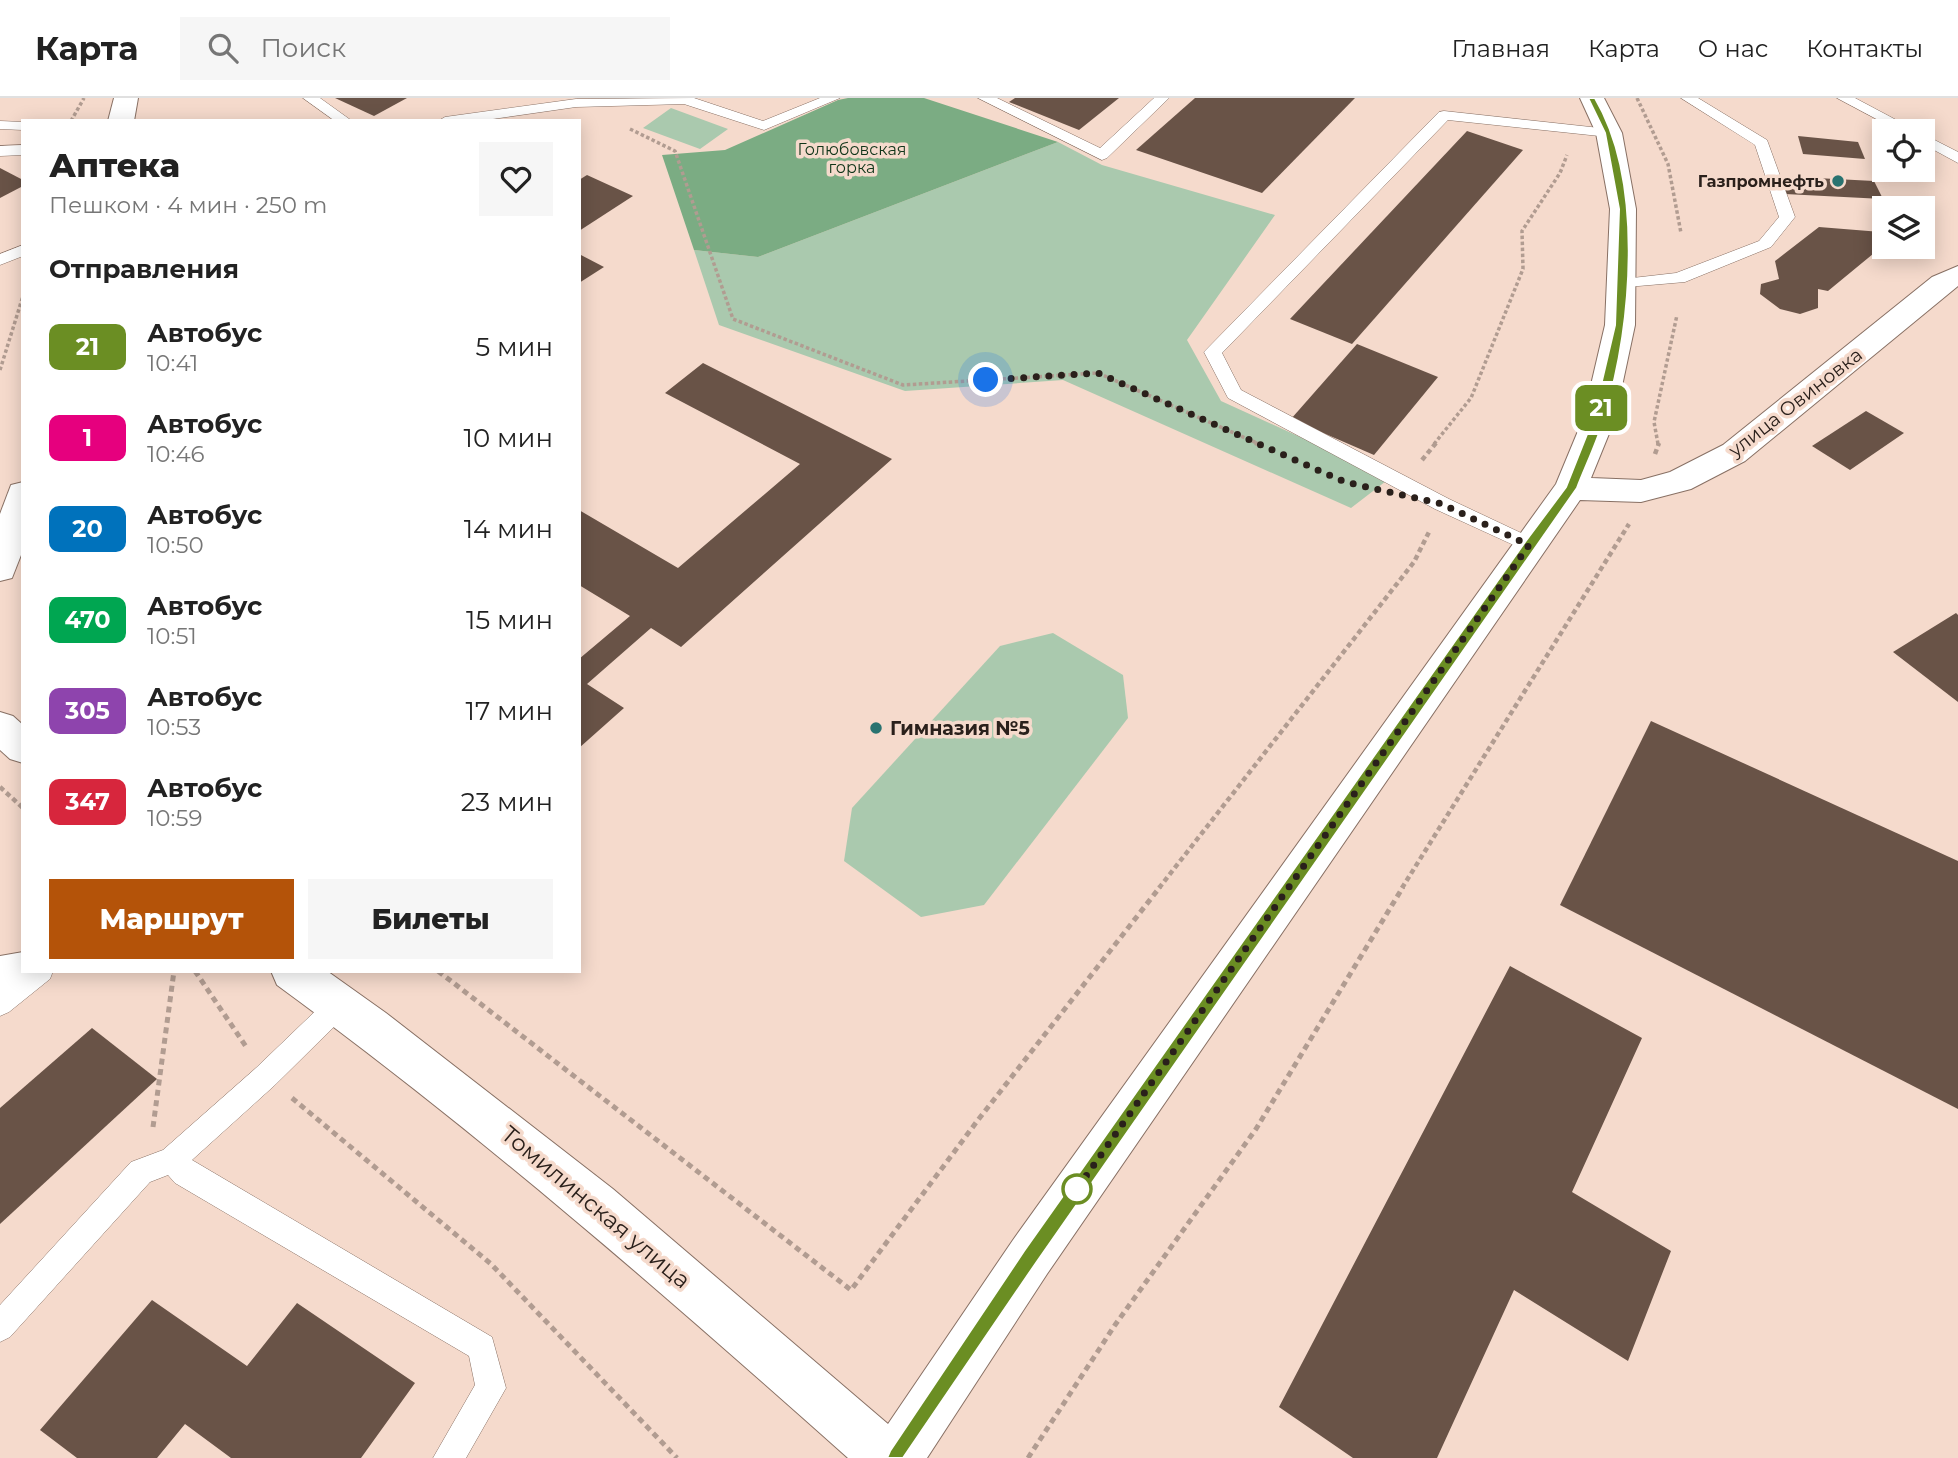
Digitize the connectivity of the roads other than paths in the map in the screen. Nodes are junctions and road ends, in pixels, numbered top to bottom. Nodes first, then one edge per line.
1 (126, 98) edge
2 (310, 98) edge
3 (547, 98) edge
4 (833, 98) edge
5 (985, 98) edge
6 (1162, 98) edge
7 (1592, 98) edge
8 (1688, 98) edge
9 (1844, 98) edge
10 (686, 99) edge
11 (576, 103) junction
12 (527, 110) junction
13 (121, 119) edge
14 (342, 119) edge
15 (460, 119) edge
16 (549, 119) edge
17 (1886, 119) edge
18 (0, 125) edge
19 (21, 126) edge
20 (1609, 133) junction
21 (1935, 145) edge
22 (21, 150) edge
23 (0, 151) edge
24 (1958, 158) edge
25 (21, 251) edge
26 (0, 260) edge
27 (1958, 274) edge
28 (1621, 284) junction
29 (1571, 488) junction
30 (21, 500) edge
31 (1529, 545) junction
32 (0, 569) edge
33 (0, 727) edge
34 (21, 746) edge
35 (21, 971) edge
36 (39, 973) edge
37 (295, 973) edge
38 (0, 975) edge
39 (0, 1004) edge
40 (340, 1004) junction
41 (162, 1150) junction
42 (0, 1326) edge
43 (448, 1458) edge
44 (887, 1458) edge
45 (896, 1458) edge

1 - 13 main road
2 - 14 lane
3 - 12 lane
4 - 10 lane
5 - 6 lane
7 - 20 main road
8 - 28 lane
9 - 17 lane
10 - 11 lane
11 - 12 lane
11 - 16 lane
12 - 15 lane
18 - 19 lane
20 - 28 main road
20 - 31 lane
21 - 24 lane
22 - 23 lane
25 - 26 lane
27 - 29 main road, улица Овиновка
28 - 29 main road
29 - 31 main road
30 - 32 main road
31 - 45 main road
33 - 34 main road
35 - 38 main road
36 - 39 lane
37 - 40 main road, Томилинская улица
40 - 41 lane
40 - 44 main road, Томилинская улица
41 - 42 lane
41 - 43 lane

